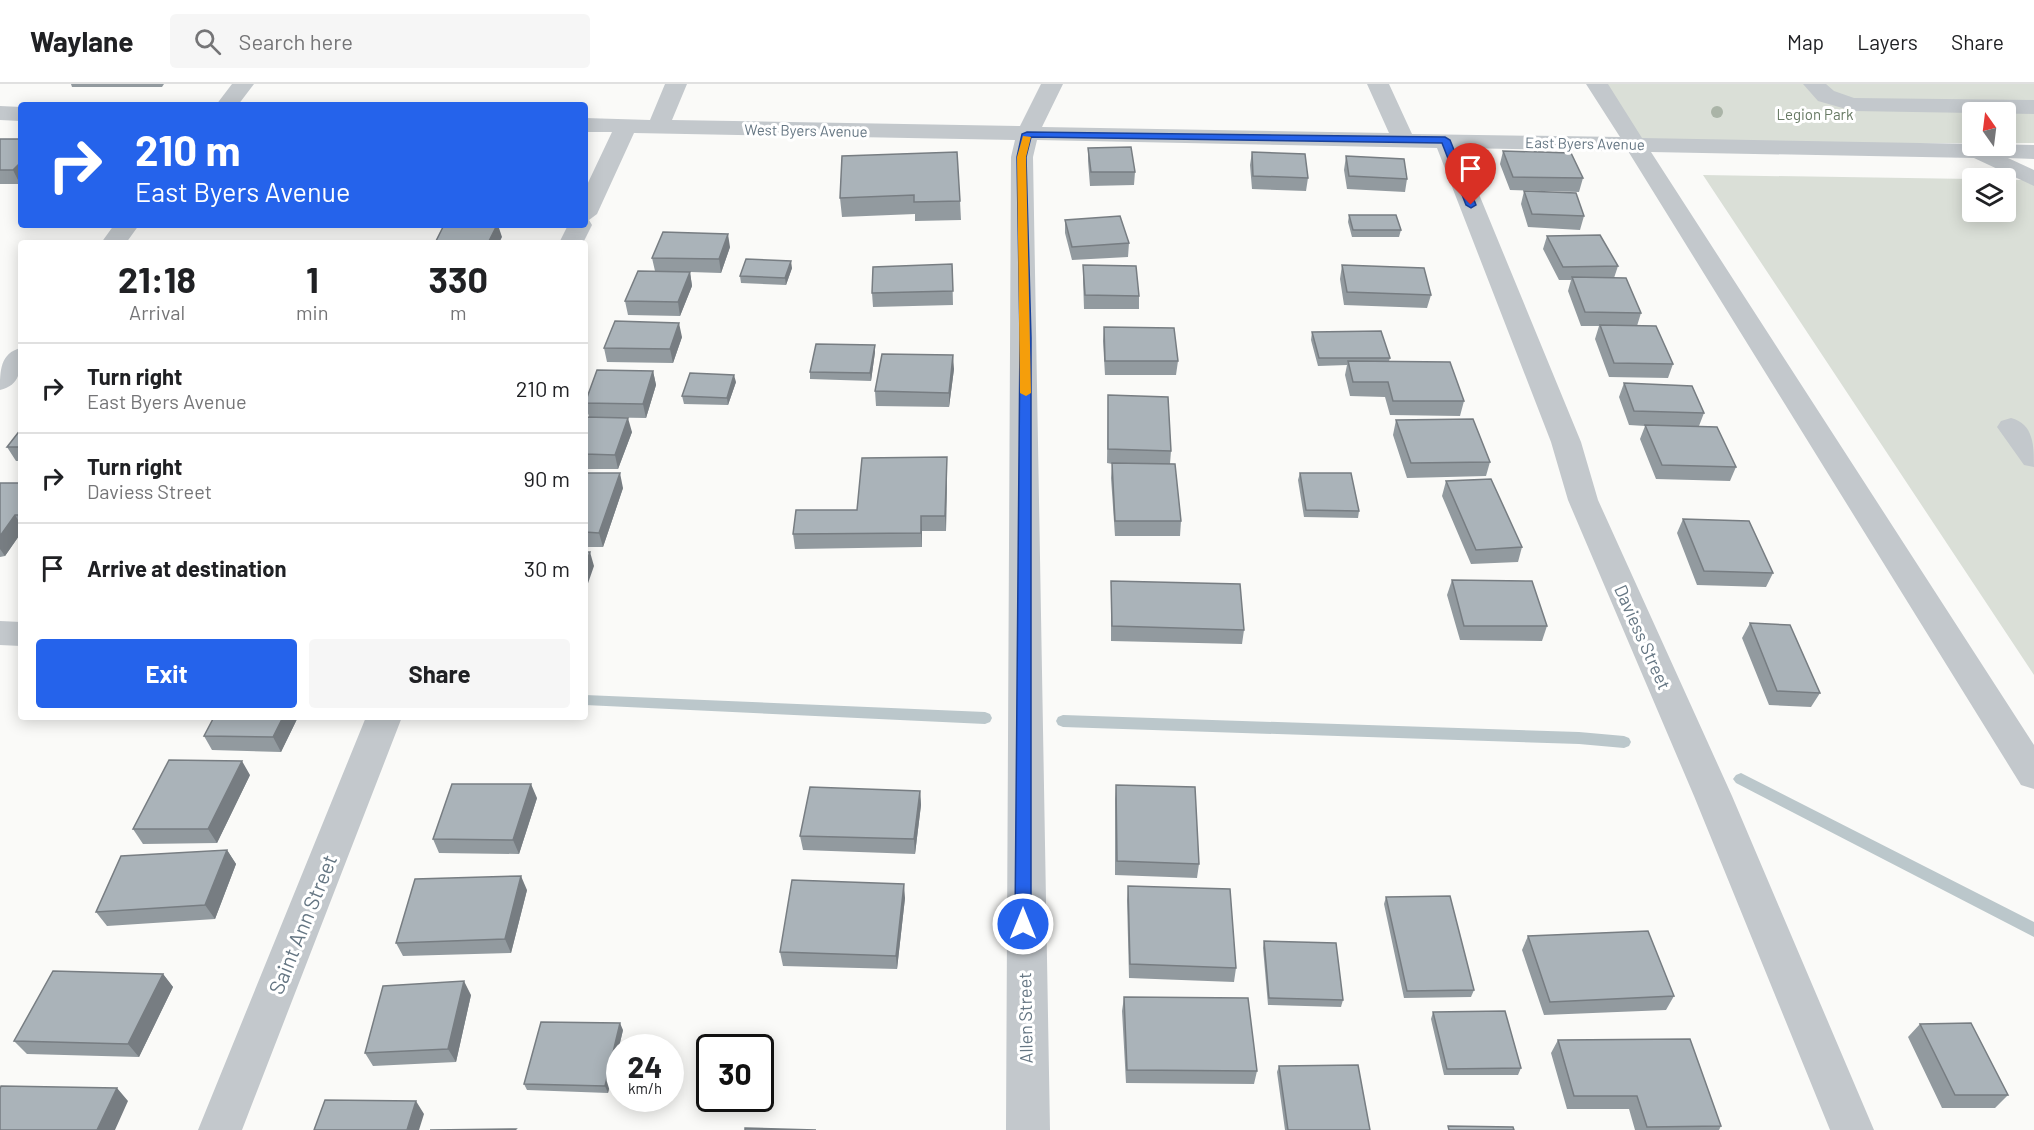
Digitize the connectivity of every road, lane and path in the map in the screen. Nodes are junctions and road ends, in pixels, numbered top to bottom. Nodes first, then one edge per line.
1 (243, 84) edge
2 (676, 84) edge
3 (1052, 84) edge
4 (1378, 84) edge
5 (1597, 84) edge
6 (1814, 84) edge
7 (229, 102) edge
8 (2034, 107) edge
9 (0, 113) edge
10 (18, 114) edge
11 (588, 125) edge
12 (626, 126) junction
13 (658, 126) junction
14 (1027, 134) junction
15 (1403, 139) junction
16 (1445, 140) junction
17 (1634, 144) junction
18 (1962, 151) edge
19 (2016, 152) edge
20 (2034, 152) edge
21 (1986, 156) edge
22 (2034, 179) edge
23 (588, 208) edge
24 (125, 228) edge
25 (115, 240) edge
26 (18, 360) edge
27 (0, 382) edge
28 (2034, 427) edge
29 (2034, 458) edge
30 (0, 633) edge
31 (18, 634) edge
32 (383, 720) edge
33 (2034, 775) edge
34 (220, 1130) edge
35 (1028, 1130) edge
36 (1852, 1130) edge

1 - 7 street
2 - 13 street
3 - 14 street, Allen Street
4 - 15 street
5 - 17 street
6 - 8 street
9 - 10 street
11 - 12 street, West Byers Avenue
12 - 13 street, West Byers Avenue
12 - 23 street
13 - 14 street, West Byers Avenue
14 - 15 street, East Byers Avenue
14 - 35 street, Allen Street
15 - 16 street, East Byers Avenue
16 - 17 street, East Byers Avenue
16 - 36 street, Daviess Street
17 - 18 street, East Byers Avenue
17 - 33 street
19 - 20 street, East Byers Avenue
21 - 22 street
24 - 25 street
26 - 27 street
28 - 29 street
30 - 31 street
32 - 34 street, Saint Ann Street

